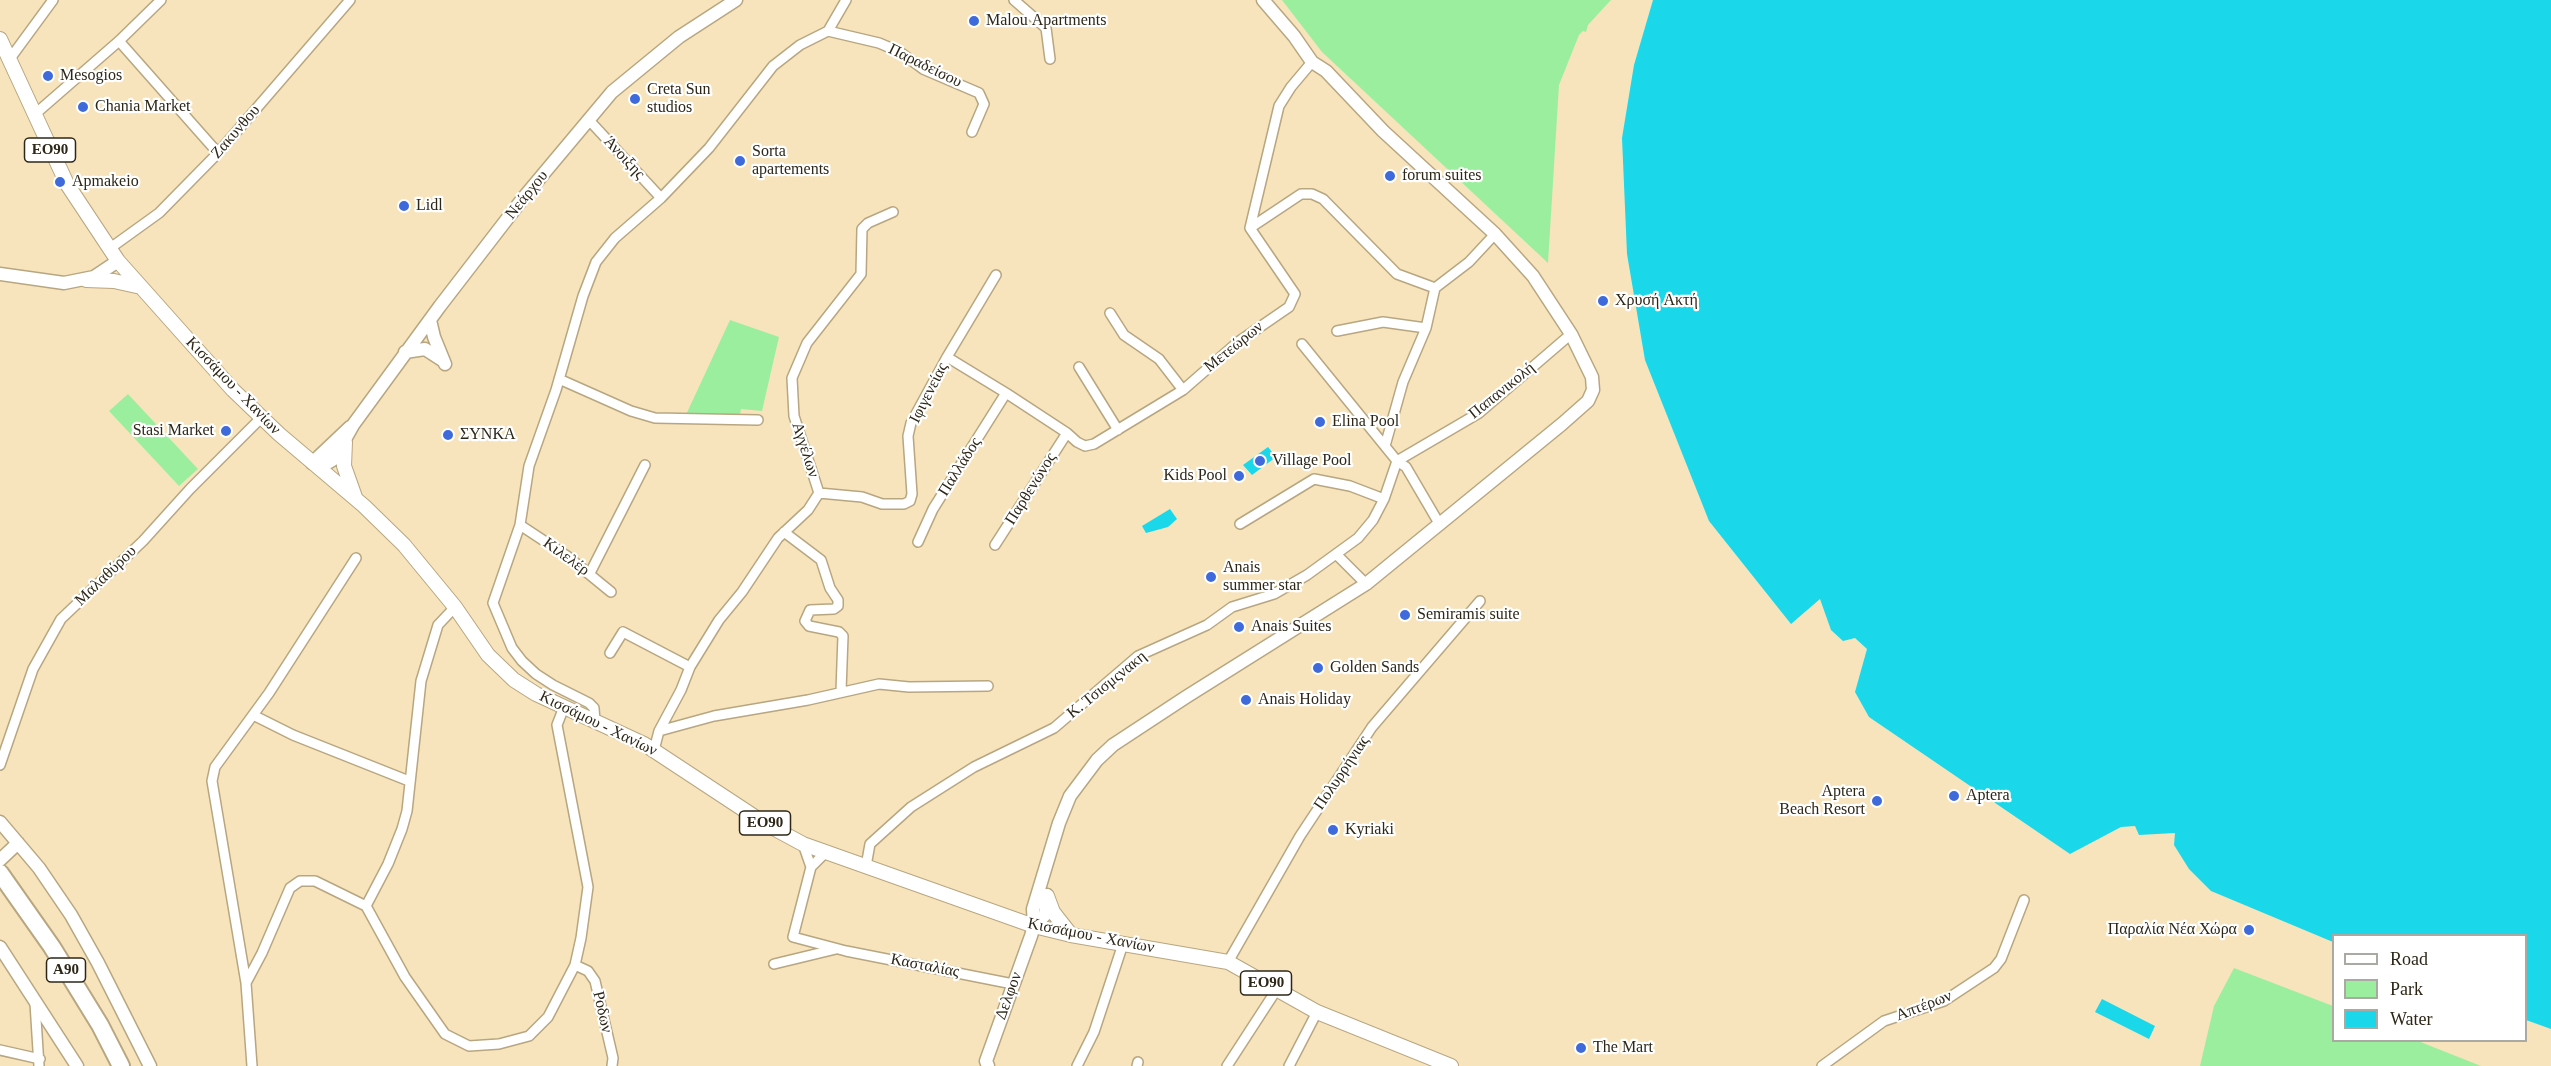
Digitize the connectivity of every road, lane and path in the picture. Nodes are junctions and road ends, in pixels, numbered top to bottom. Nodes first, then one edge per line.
1 (53, 0) edge
2 (161, 0) edge
3 (350, 0) edge
4 (736, 0) edge
5 (846, 0) edge
6 (1014, 0) edge
7 (1263, 0) edge
8 (828, 31) junction
9 (0, 39) edge
10 (119, 41) junction
11 (1050, 59) dead end
12 (6, 60) edge
13 (1312, 62) junction
14 (34, 114) junction
15 (588, 119) junction
16 (972, 132) dead end
17 (218, 153) junction
18 (661, 198) junction
19 (893, 212) dead end
20 (1250, 228) junction
21 (1495, 234) junction
22 (109, 249) junction
23 (118, 261) junction
24 (0, 274) edge
25 (996, 275) dead end
26 (86, 280) junction
27 (141, 287) junction
28 (1435, 288) junction
29 (1110, 313) dead end
30 (430, 320) junction
31 (1426, 328) junction
32 (1337, 331) dead end
33 (1571, 334) junction
34 (1302, 344) dead end
35 (405, 352) junction
36 (947, 357) junction
37 (1079, 367) dead end
38 (559, 379) junction
39 (1183, 390) junction
40 (1006, 393) junction
41 (261, 418) junction
42 (758, 420) dead end
43 (1118, 430) junction
44 (1067, 433) junction
45 (342, 439) junction
46 (1385, 446) junction
47 (1397, 461) junction
48 (315, 465) junction
49 (645, 465) dead end
50 (819, 493) junction
51 (356, 498) junction
52 (1384, 499) junction
53 (1240, 524) dead end
54 (520, 525) junction
55 (1440, 525) junction
56 (784, 532) junction
57 (918, 542) dead end
58 (995, 545) dead end
59 (1336, 554) junction
60 (356, 558) dead end
61 (590, 573) junction
62 (1366, 584) junction
63 (611, 592) dead end
64 (1480, 601) dead end
65 (454, 607) junction
66 (610, 653) dead end
67 (690, 667) junction
68 (988, 686) dead end
69 (841, 691) junction
70 (564, 707) junction
71 (252, 715) junction
72 (595, 722) junction
73 (658, 731) junction
74 (654, 750) junction
75 (0, 765) edge
76 (409, 782) junction
77 (0, 822) edge
78 (18, 843) junction
79 (803, 843) junction
80 (826, 852) junction
81 (0, 860) edge
82 (866, 866) junction
83 (811, 867) junction
84 (1047, 867) junction
85 (2, 875) edge
86 (1047, 896) junction
87 (2024, 900) dead end
88 (366, 906) junction
89 (1034, 926) junction
90 (1071, 935) junction
91 (1123, 944) junction
92 (0, 947) edge
93 (838, 948) junction
94 (1228, 962) junction
95 (774, 964) dead end
96 (576, 966) junction
97 (246, 983) junction
98 (1013, 984) junction
99 (1277, 989) junction
100 (35, 1003) junction
101 (1317, 1012) junction
102 (0, 1050) edge
103 (40, 1063) edge
104 (77, 1066) edge
105 (121, 1066) edge
106 (150, 1066) edge
107 (252, 1066) edge
108 (612, 1066) edge
109 (988, 1066) edge
110 (1077, 1066) edge
111 (1227, 1066) edge
112 (1289, 1066) edge
113 (1451, 1066) edge
114 (1822, 1066) edge

1 - 12 street
2 - 10 street
3 - 17 street, Ζακυνθου
4 - 15 street, Νεάρχου
5 - 8 street
6 - 11 street
7 - 13 street
8 - 16 street, Παραδείσου
8 - 18 street
9 - 12 main road, Κισσάμου - Χανίων / ΕΟ90
10 - 14 street
10 - 17 street
12 - 14 main road, Κισσάμου - Χανίων / ΕΟ90
13 - 20 street
13 - 21 street
14 - 22 main road, Κισσάμου - Χανίων / ΕΟ90
15 - 18 street, Άνοιξης
15 - 30 street, Νεάρχου
17 - 22 street, Ζακυνθου
18 - 38 street
19 - 50 street, Αγγέλων
20 - 28 street
20 - 39 street, Μετεώρων
21 - 28 street
21 - 33 street
22 - 23 main road, Κισσάμου - Χανίων / ΕΟ90
23 - 26 street
23 - 27 main road, Κισσάμου - Χανίων / ΕΟ90
24 - 26 street
25 - 36 street, Ιφιγενείας
26 - 27 main road
27 - 41 main road, Κισσάμου - Χανίων / ΕΟ90
28 - 31 street
29 - 39 street
30 - 35 street, Νεάρχου
30 - 35 street
31 - 32 street
31 - 46 street
33 - 47 street, Παπανικολή
33 - 55 street
34 - 46 street
35 - 45 street, Νεάρχου
36 - 40 street, Μετεώρων
36 - 50 street, Ιφιγενείας
37 - 43 street
38 - 42 street
38 - 54 street
39 - 43 street, Μετεώρων
40 - 44 street, Μετεώρων
40 - 57 street, Παλλάδος
41 - 48 main road, Κισσάμου - Χανίων / ΕΟ90
41 - 75 street, Μαλαθύρου
43 - 44 street, Μετεώρων
44 - 58 street, Παρθενώνος
45 - 48 street, Νεάρχου
45 - 51 main road
46 - 47 street
47 - 52 street, Κ. Τσισμςνακη
47 - 55 street
48 - 51 main road, Κισσάμου - Χανίων / ΕΟ90
49 - 61 street
50 - 56 street, Αγγέλων
51 - 65 main road, Κισσάμου - Χανίων / ΕΟ90
52 - 53 street
52 - 59 street, Κ. Τσισμςνακη
54 - 61 street, Κιλελέρ
54 - 72 street
55 - 62 street
56 - 67 street, Αγγέλων
56 - 69 street
59 - 62 street
59 - 82 street, Κ. Τσισμςνακη
60 - 71 street
61 - 63 street, Κιλελέρ
62 - 84 street
64 - 94 street, Πολυρρήνιας
65 - 70 main road, Κισσάμου - Χανίων / ΕΟ90
65 - 76 street
66 - 67 street
67 - 73 street, Αγγέλων
68 - 69 street
69 - 73 street
70 - 72 main road, Κισσάμου - Χανίων / ΕΟ90
70 - 96 street
71 - 76 street
71 - 97 street
72 - 74 main road, Κισσάμου - Χανίων / ΕΟ90
73 - 74 street, Αγγέλων
74 - 79 main road, Κισσάμου - Χανίων / ΕΟ90
76 - 88 street
77 - 78 street
78 - 81 street
78 - 106 street
79 - 80 main road, Κισσάμου - Χανίων / ΕΟ90
79 - 83 street
80 - 82 main road, Κισσάμου - Χανίων / ΕΟ90
80 - 83 street
82 - 89 main road, Κισσάμου - Χανίων / ΕΟ90
83 - 93 street, Κασταλίας
84 - 86 street
84 - 89 street
85 - 105 highway, Α90
86 - 89 street
86 - 90 main road
87 - 114 street, Απτέρων
88 - 96 street
88 - 97 street
89 - 90 main road, Κισσάμου - Χανίων / ΕΟ90
89 - 98 street, Δελφον
90 - 91 main road, Κισσάμου - Χανίων / ΕΟ90
91 - 94 main road, Κισσάμου - Χανίων / ΕΟ90
91 - 110 street
92 - 100 street
93 - 95 street, Κασταλίας
93 - 98 street, Κασταλίας
94 - 99 main road, Κισσάμου - Χανίων / ΕΟ90
96 - 108 street, Ροδων
97 - 107 street
98 - 109 street, Δελφον
99 - 101 main road, Κισσάμου - Χανίων / ΕΟ90
99 - 111 street
100 - 103 street
100 - 104 street
101 - 112 street
101 - 113 main road, Κισσάμου - Χανίων / ΕΟ90
102 - 103 street

